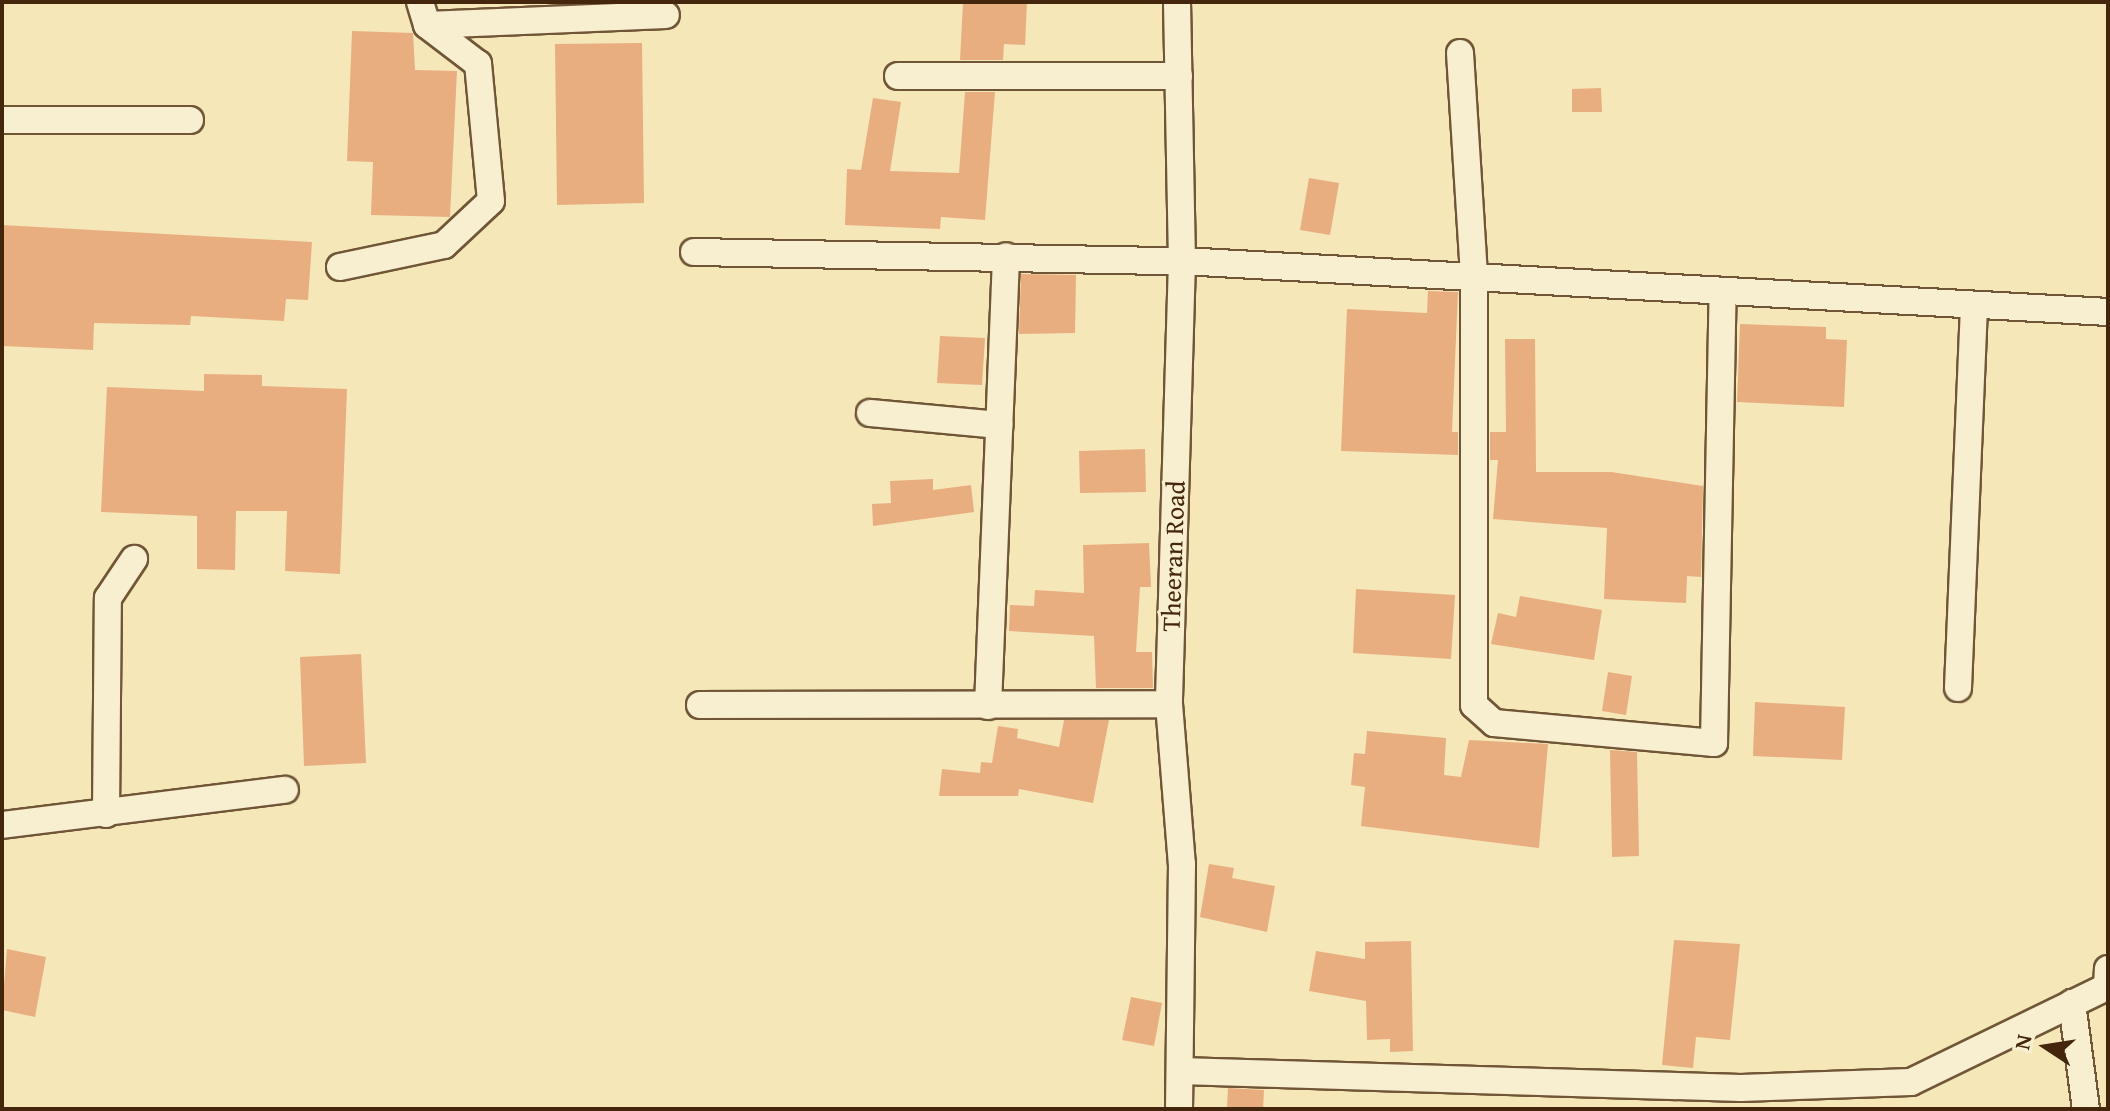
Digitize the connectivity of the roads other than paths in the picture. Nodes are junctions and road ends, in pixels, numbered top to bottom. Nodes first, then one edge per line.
1 (1177, 2) edge
2 (424, 13) edge
3 (666, 15) dead end
4 (1460, 53) dead end
5 (898, 76) dead end
6 (1179, 76) junction
7 (2, 120) edge
8 (190, 120) dead end
9 (694, 252) dead end
10 (1006, 256) junction
11 (1182, 261) junction
12 (340, 267) dead end
13 (1474, 277) junction
14 (1723, 291) junction
15 (1974, 305) junction
16 (2108, 312) edge
17 (870, 413) dead end
18 (999, 425) junction
19 (134, 559) dead end
20 (1958, 688) dead end
21 (1169, 704) junction
22 (700, 705) dead end
23 (988, 706) junction
24 (285, 790) dead end
25 (106, 814) junction
26 (2, 825) edge
27 (2108, 981) edge
28 (2072, 1003) junction
29 (1180, 1071) junction
30 (1179, 1109) edge
31 (2086, 1109) edge

1 - 6 street, Theeran Road
2 - 3 street
2 - 12 street
4 - 13 street
5 - 6 street
6 - 11 street, Theeran Road
7 - 8 street
9 - 10 street
10 - 11 street
10 - 18 street
11 - 13 street
11 - 21 street, Theeran Road
13 - 14 street
13 - 14 street
14 - 15 street
15 - 16 street
15 - 20 street
17 - 18 street
18 - 23 street
19 - 25 street
21 - 23 street
21 - 29 street, Theeran Road
22 - 23 street
24 - 25 street
25 - 26 street
27 - 28 street
28 - 29 street
28 - 31 street
29 - 30 street, Theeran Road

